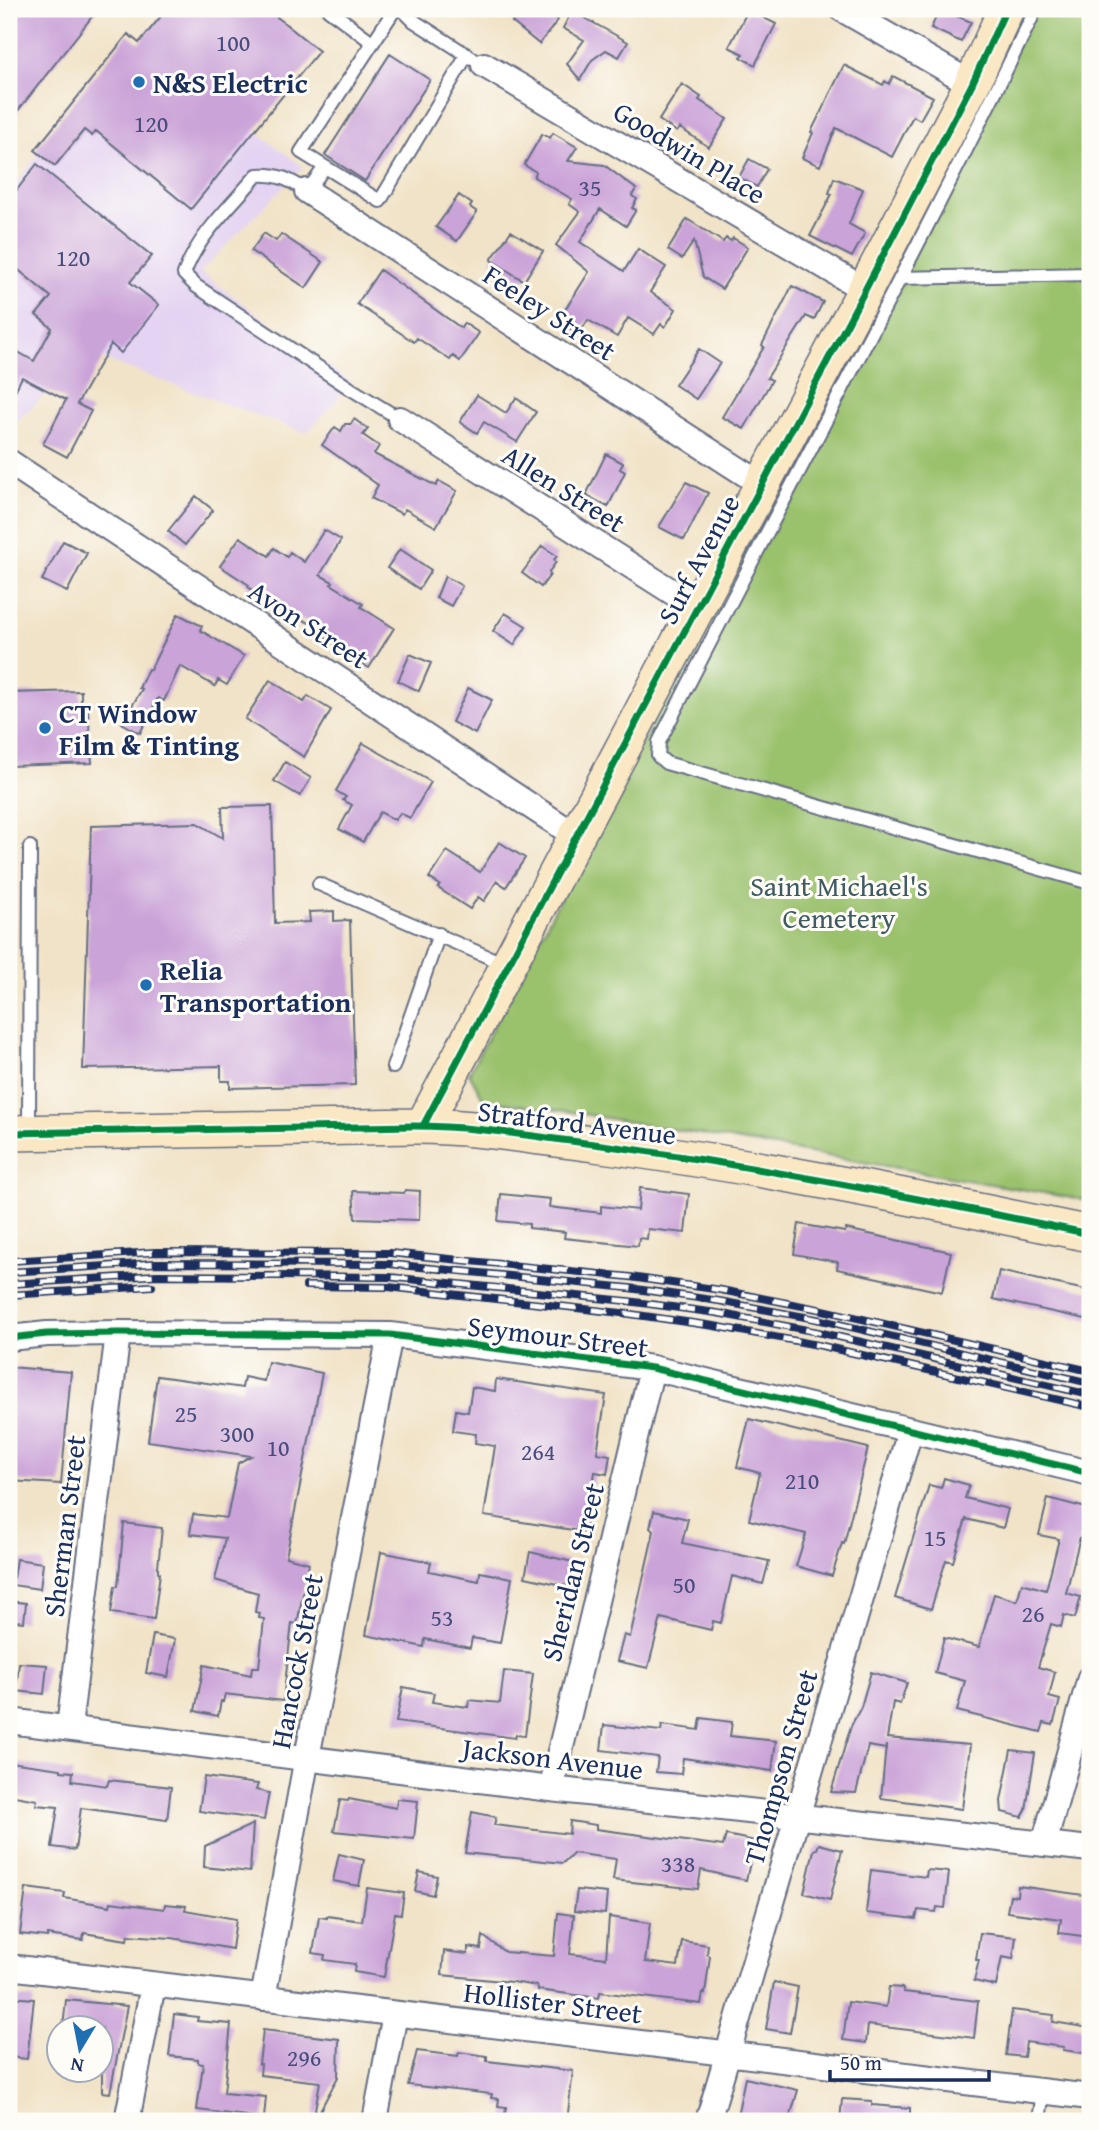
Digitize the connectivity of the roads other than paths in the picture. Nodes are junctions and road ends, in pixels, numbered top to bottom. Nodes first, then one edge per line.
1 (328, 9) edge
2 (395, 9) edge
3 (402, 9) edge
4 (842, 9) edge
5 (1006, 9) edge
6 (1036, 9) edge
7 (372, 42) junction
8 (475, 60) junction
9 (972, 84) junction
10 (325, 167) junction
11 (307, 191) junction
12 (1090, 274) edge
13 (900, 278) junction
14 (865, 290) junction
15 (400, 419) joint
16 (9, 462) edge
17 (761, 484) junction
18 (696, 607) junction
19 (576, 836) junction
20 (30, 847) dead end
21 (1090, 883) edge
22 (319, 884) dead end
23 (439, 934) junction
24 (508, 965) junction
25 (393, 1067) dead end
26 (423, 1126) junction
27 (19, 1133) edge
28 (1090, 1234) edge
29 (118, 1333) junction
30 (390, 1335) junction
31 (9, 1338) edge
32 (652, 1368) junction
33 (910, 1431) junction
34 (1090, 1473) edge
35 (1090, 1678) edge
36 (9, 1721) edge
37 (69, 1727) junction
38 (307, 1757) junction
39 (551, 1789) junction
40 (796, 1816) junction
41 (1044, 1844) junction
42 (1090, 1849) edge
43 (9, 1967) edge
44 (153, 1985) junction
45 (263, 1998) junction
46 (395, 2014) junction
47 (728, 2052) junction
48 (1042, 2091) junction
49 (1090, 2097) edge
50 (127, 2121) edge
51 (375, 2121) edge
52 (708, 2121) edge
53 (1039, 2121) edge

1 - 7 lane
2 - 7 lane
3 - 8 lane
4 - 9 street
5 - 9 street, Surf Avenue
6 - 13 lane
7 - 10 lane
8 - 10 lane
8 - 14 street, Goodwin Place
9 - 14 street, Surf Avenue
10 - 11 lane
11 - 15 lane
11 - 17 street, Feeley Street
12 - 13 lane
13 - 21 lane
14 - 17 street, Surf Avenue
15 - 18 street, Allen Street
16 - 19 street, Avon Street
17 - 18 street, Surf Avenue
18 - 19 street, Surf Avenue
19 - 24 street, Surf Avenue
20 - 27 lane
22 - 23 lane
23 - 24 lane
23 - 25 lane
24 - 26 street, Surf Avenue
26 - 27 street, Stratford Avenue
26 - 28 street, Stratford Avenue
29 - 30 street, Seymour Street
29 - 31 street, Seymour Street
29 - 37 street, Sherman Street
30 - 32 street, Seymour Street
30 - 38 street, Hancock Street
32 - 33 street, Seymour Street
32 - 39 street, Sheridan Street
33 - 34 street, Seymour Street
33 - 40 street, Thompson Street
35 - 41 street
36 - 37 street, Jackson Avenue
37 - 38 street, Jackson Avenue
38 - 39 street, Jackson Avenue
38 - 45 street, Hancock Street
39 - 40 street, Jackson Avenue
40 - 41 street, Jackson Avenue
40 - 47 street, Thompson Street
41 - 42 street, Jackson Avenue
43 - 44 street, Hollister Street
44 - 45 street, Hollister Street
44 - 50 street
45 - 46 street, Hollister Street
46 - 47 street, Hollister Street
46 - 51 street
47 - 48 street, Hollister Street
47 - 52 street, Thompson Street
48 - 49 street, Hollister Street
48 - 53 lane

